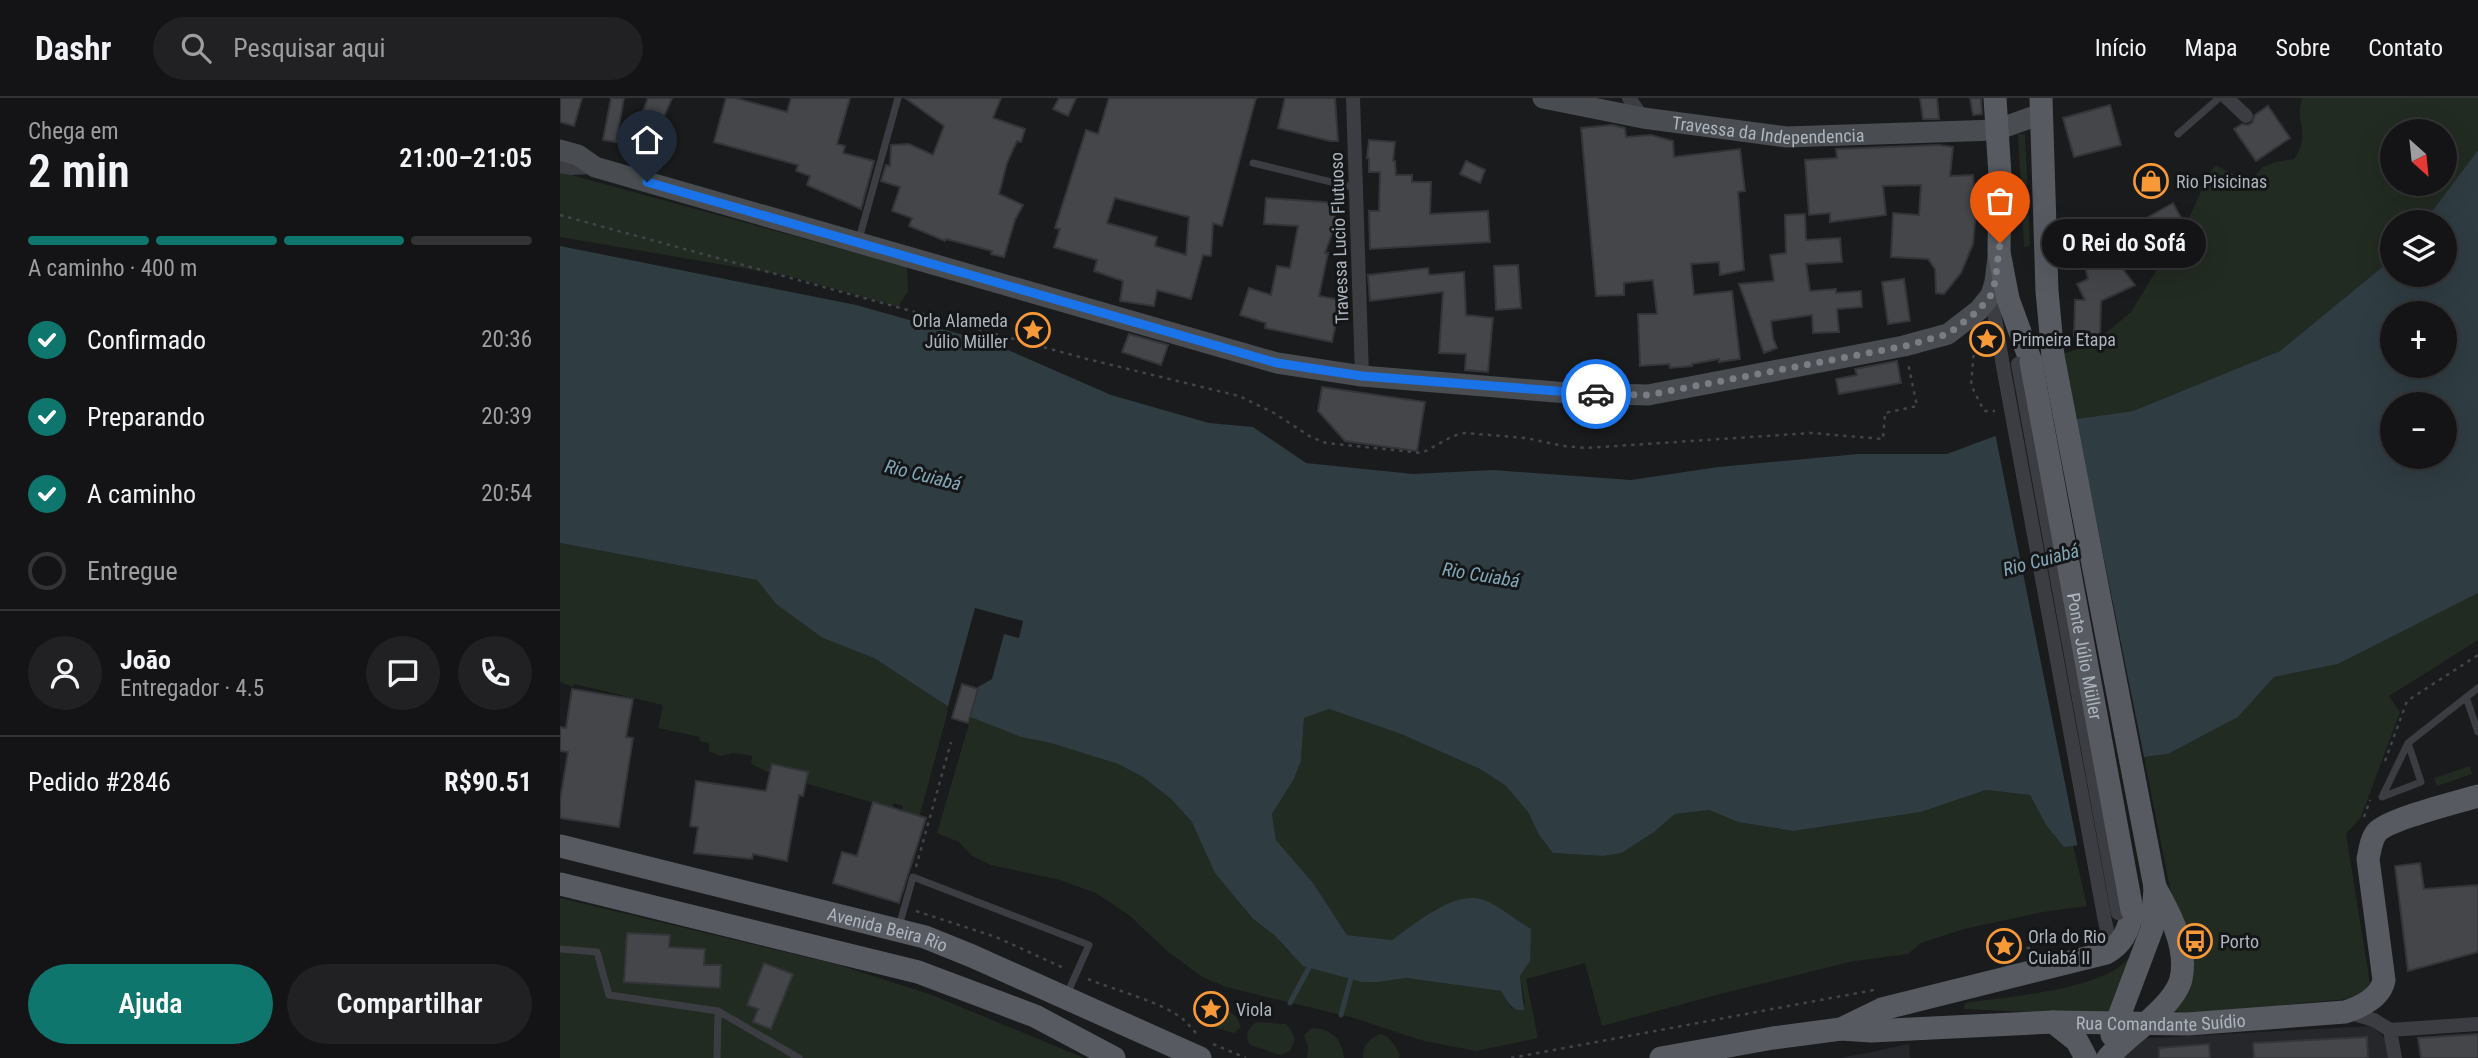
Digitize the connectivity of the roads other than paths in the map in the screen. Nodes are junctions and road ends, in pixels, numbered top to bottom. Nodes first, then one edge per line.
1 (898, 98) edge
2 (1353, 98) edge
3 (1543, 98) edge
4 (1629, 98) edge
5 (1995, 98) edge
6 (2219, 98) edge
7 (2227, 98) edge
8 (2041, 106) edge
9 (2246, 116) dead end
10 (1643, 118) junction
11 (1996, 130) junction
12 (2178, 134) dead end
13 (560, 150) edge
14 (1254, 163) dead end
15 (560, 166) edge
16 (595, 167) junction
17 (1356, 188) junction
18 (857, 244) junction
19 (1999, 252) junction
20 (1991, 295) junction
21 (2017, 364) junction
22 (1362, 376) junction
23 (2478, 688) edge
24 (2466, 697) junction
25 (2478, 732) edge
26 (2408, 743) junction
27 (2478, 796) edge
28 (560, 846) edge
29 (560, 884) edge
30 (2155, 887) junction
31 (2120, 917) joint
32 (898, 930) junction
33 (560, 949) edge
34 (2140, 962) junction
35 (1065, 998) junction
36 (718, 1011) junction
37 (2345, 1012) junction
38 (2155, 1021) junction
39 (2053, 1022) junction
40 (2116, 1024) junction
41 (2478, 1024) edge
42 (1841, 1029) junction
43 (2390, 1030) junction
44 (718, 1058) edge
45 (799, 1058) edge
46 (1114, 1058) edge
47 (1200, 1058) edge
48 (1661, 1058) edge
49 (2086, 1058) edge
50 (2107, 1058) edge
51 (2395, 1058) edge

1 - 18 lane
2 - 17 street, Travessa Lucio Flutuoso
3 - 10 main road, Travessa da Independencia
4 - 10 street
5 - 11 main road, Ponte Júlio Müller
6 - 12 lane
7 - 9 street
8 - 11 main road, Travessa da Independencia
8 - 30 main road, Ponte Júlio Müller, bridge
10 - 11 main road, Travessa da Independencia
11 - 19 main road, Ponte Júlio Müller
13 - 16 main road
14 - 17 lane
15 - 16 street
16 - 18 main road
17 - 22 street, Travessa Lucio Flutuoso
18 - 22 main road
19 - 20 main road
19 - 21 main road, Ponte Júlio Müller
20 - 21 street
20 - 22 main road
21 - 31 main road, Ponte Júlio Müller, bridge
23 - 24 lane
24 - 25 lane
24 - 26 lane
26 - 26 lane
27 - 37 main road
28 - 32 main road, Avenida Beira Rio
29 - 46 main road, Avenida Beira Rio
30 - 34 main road
30 - 38 main road
31 - 42 main road, Rua Comandante Suídio
32 - 35 main road, Avenida Beira Rio
32 - 35 lane
33 - 36 lane
34 - 38 main road
34 - 40 main road
35 - 47 main road, Avenida Beira Rio
36 - 44 lane
36 - 45 lane
37 - 38 main road, Rua Comandante Suídio
37 - 43 street, Rua Comandante Suídio
38 - 40 main road, Rua Comandante Suídio
38 - 50 main road
39 - 40 main road, Rua Comandante Suídio
39 - 42 main road, Rua Comandante Suídio
39 - 49 main road
40 - 50 main road
41 - 43 street, Rua Comandante Suídio
42 - 48 main road, Rua Comandante Suídio
43 - 51 street

